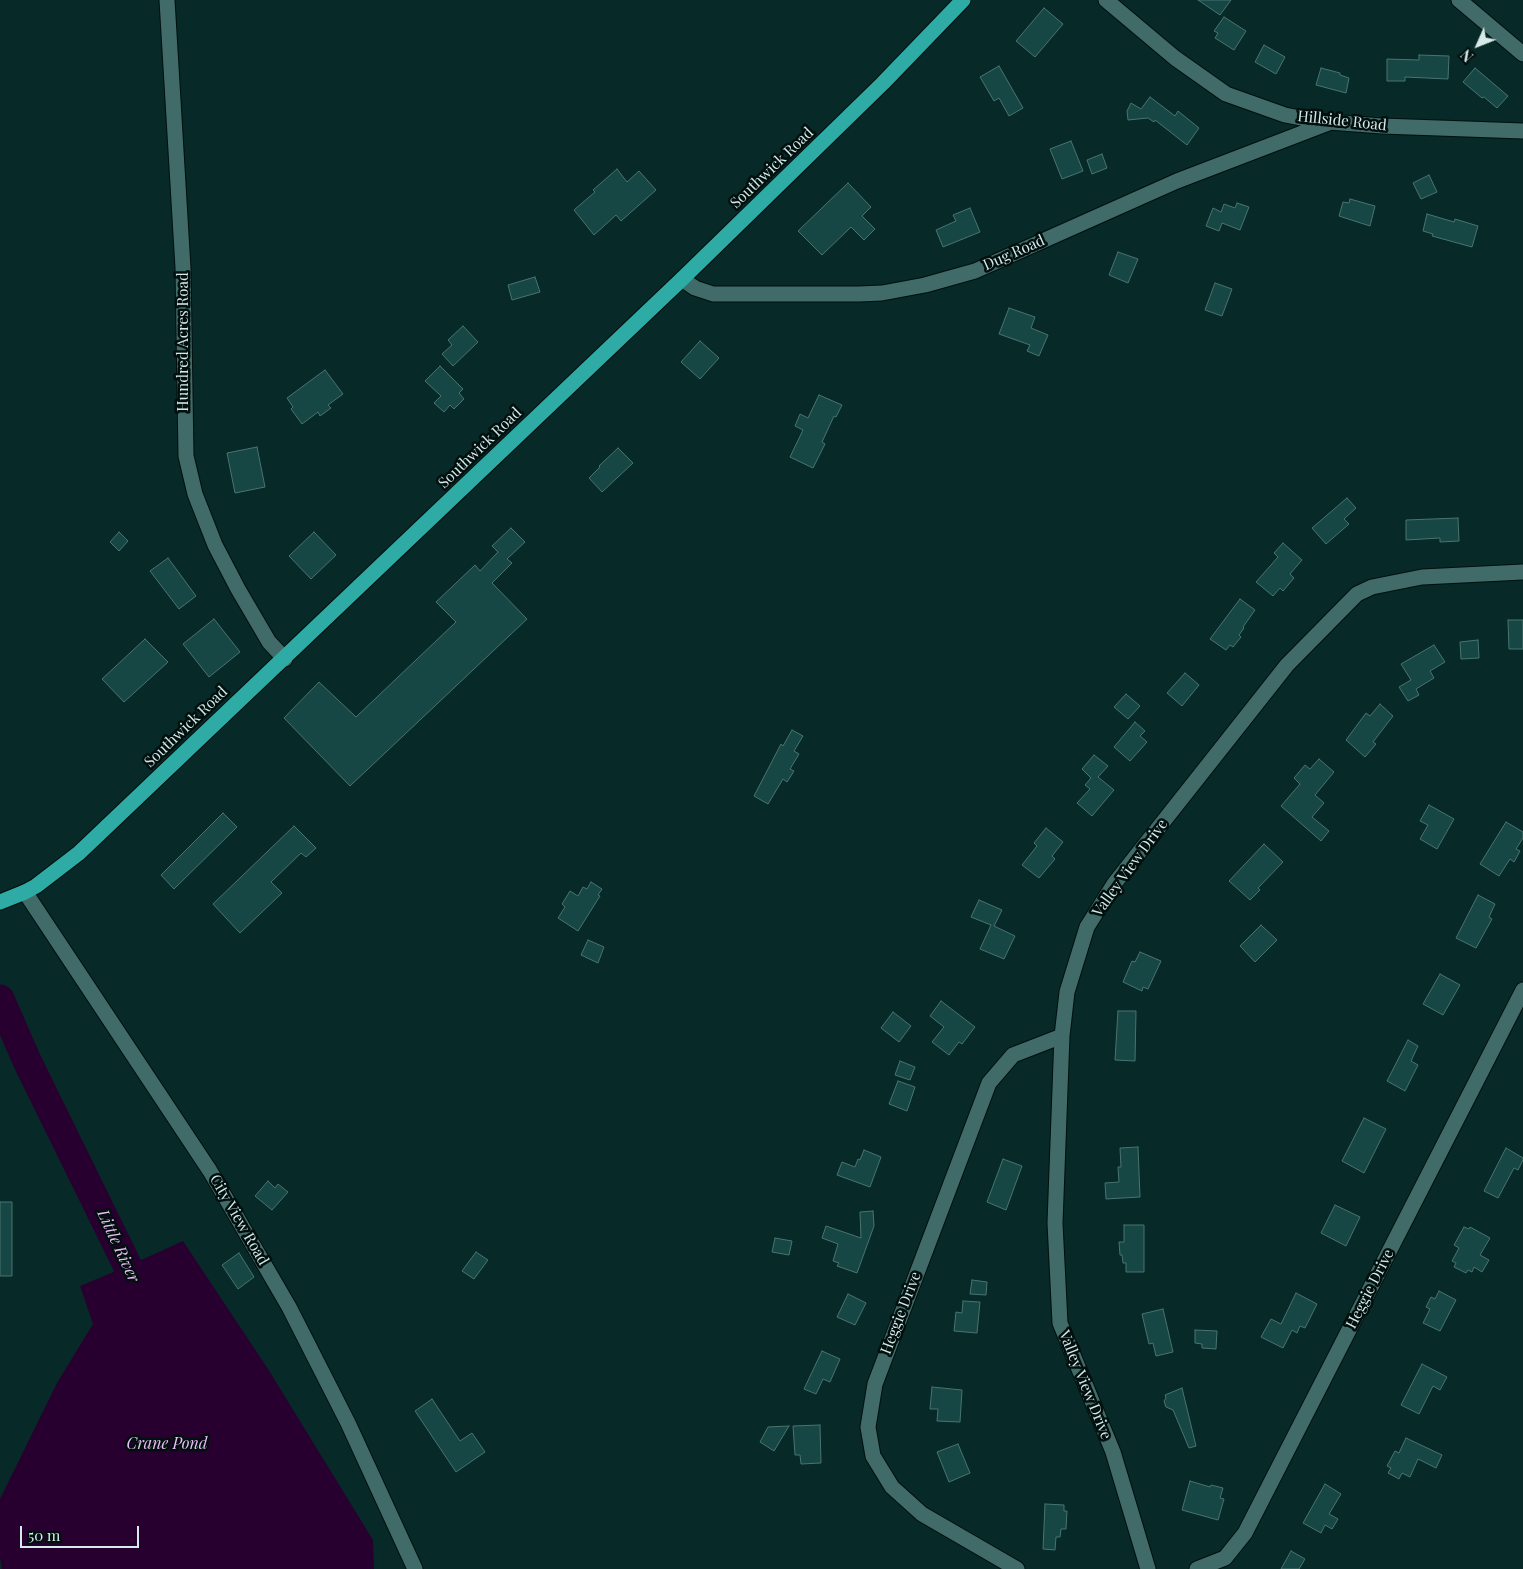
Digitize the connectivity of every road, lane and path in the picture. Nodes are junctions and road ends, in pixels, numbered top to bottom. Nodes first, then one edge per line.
1 (167, 0) edge
2 (963, 0) edge
3 (1106, 0) edge
4 (1459, 0) edge
5 (1523, 54) edge
6 (1330, 122) junction
7 (1523, 132) edge
8 (682, 279) junction
9 (1523, 572) edge
10 (285, 659) junction
11 (25, 892) junction
12 (2, 901) edge
13 (1523, 990) edge
14 (1062, 1036) junction
15 (415, 1569) edge
16 (1017, 1569) edge
17 (1148, 1569) edge
18 (1197, 1569) edge

1 - 10 street, Hundred Acres Road
2 - 8 highway, Southwick Road
3 - 6 street, Hillside Road
4 - 5 street
6 - 7 street, Hillside Road
6 - 8 street, Dug Road
8 - 10 highway, Southwick Road
9 - 14 street, Valley View Drive
10 - 11 highway, Southwick Road
11 - 12 highway, Southwick Road
11 - 15 street, City View Road
13 - 18 street, Heggie Drive
14 - 16 street, Heggie Drive
14 - 17 street, Valley View Drive

